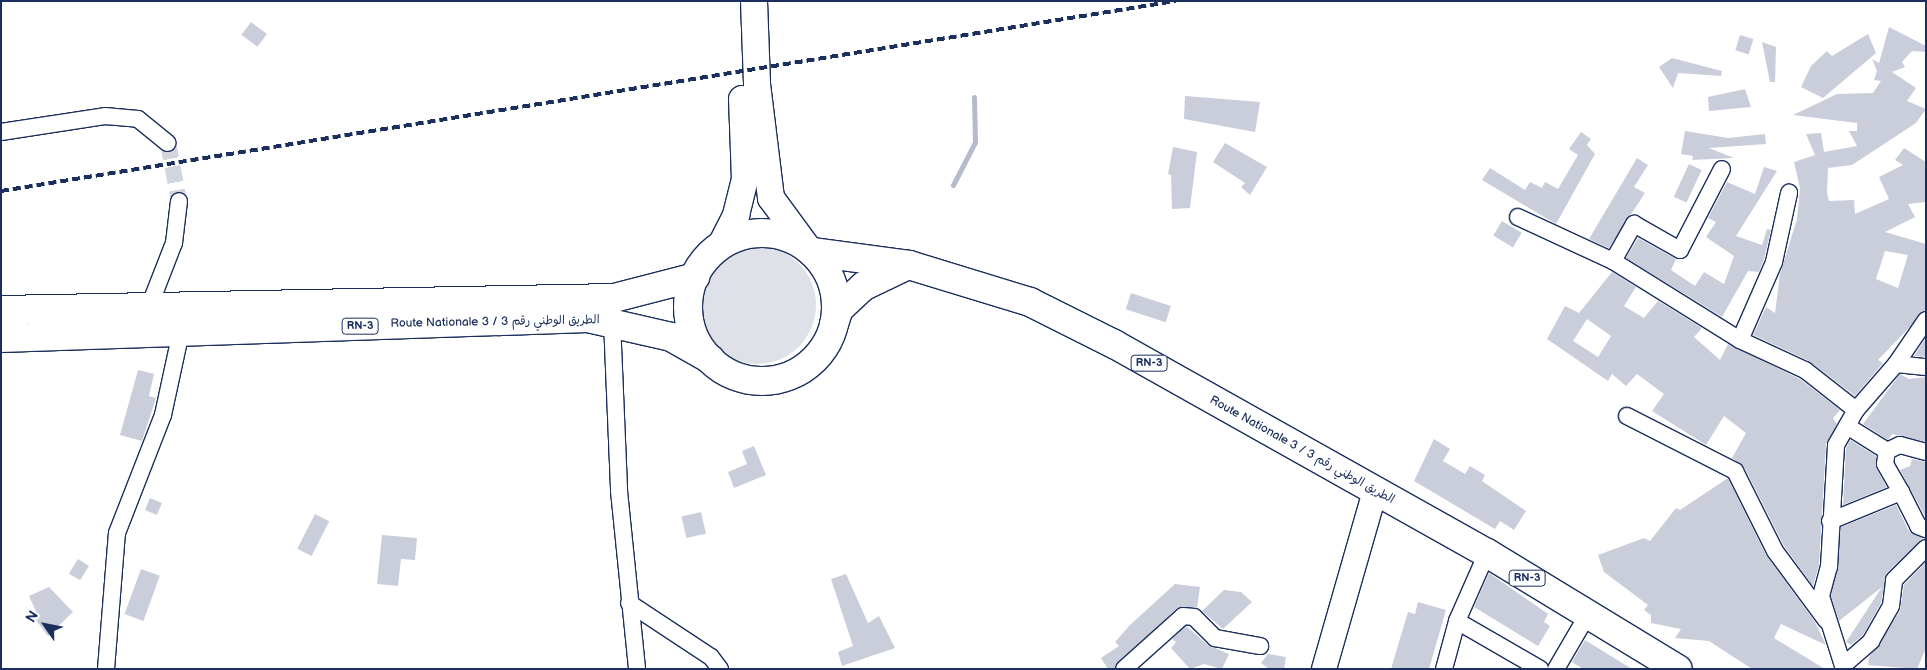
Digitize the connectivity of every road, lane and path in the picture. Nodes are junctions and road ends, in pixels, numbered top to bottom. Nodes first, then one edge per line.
1 (738, 1) edge
2 (754, 1) edge
3 (1, 132) edge
4 (168, 143) tunnel mouth
5 (1722, 169) dead end
6 (1789, 192) dead end
7 (179, 200) tunnel mouth
8 (1518, 217) dead end
9 (721, 245) junction
10 (810, 249) junction
11 (1613, 261) junction
12 (910, 265) junction
13 (694, 277) junction
14 (150, 307) junction
15 (1, 310) edge
16 (1926, 320) edge
17 (612, 321) junction
18 (834, 324) junction
19 (181, 332) junction
20 (1, 338) edge
21 (1740, 340) junction
22 (710, 359) junction
23 (1896, 364) junction
24 (1926, 367) edge
25 (1856, 410) junction
26 (1627, 416) dead end
27 (1846, 426) junction
28 (1887, 451) junction
29 (1926, 452) edge
30 (1375, 491) junction
31 (1901, 492) junction
32 (1830, 521) junction
33 (1926, 529) edge
34 (1926, 548) edge
35 (1487, 554) junction
36 (629, 603) junction
37 (1587, 616) junction
38 (1457, 621) junction
39 (1828, 623) junction
40 (1260, 646) dead end
41 (1845, 666) edge
42 (106, 669) edge
43 (637, 669) edge
44 (720, 669) edge
45 (1124, 669) edge
46 (1324, 669) edge
47 (1444, 669) edge
48 (1540, 669) edge
49 (1556, 669) edge
50 (1678, 669) edge

1 - 9 main road
2 - 10 main road
3 - 4 street
5 - 11 street
6 - 21 street
7 - 14 street
8 - 11 street
9 - 10 highway
9 - 13 highway
10 - 12 highway, RN-3
10 - 18 highway
11 - 21 street
12 - 18 highway
12 - 30 highway, Route Nationale 3 / الطريق الوطني رقم 3 / RN-3
13 - 14 highway, Route Nationale 3 / الطريق الوطني رقم 3 / RN-3
13 - 22 highway
14 - 15 highway, Route Nationale 3 / الطريق الوطني رقم 3 / RN-3
16 - 23 street
17 - 19 highway, Route Nationale 3 / الطريق الوطني رقم 3 / RN-3
17 - 22 highway, Route Nationale 3 / الطريق الوطني رقم 3 / RN-3
17 - 36 street
18 - 22 highway
19 - 20 highway, Route Nationale 3 / الطريق الوطني رقم 3 / RN-3
19 - 42 street
21 - 25 street
23 - 24 street
23 - 25 street
25 - 27 street
26 - 39 street
27 - 28 street
27 - 32 street
28 - 29 street
28 - 31 street
30 - 35 highway, Route Nationale 3 / الطريق الوطني رقم 3 / RN-3
30 - 46 main road
31 - 32 street
31 - 33 street
32 - 39 street
34 - 41 street
35 - 37 highway, Route Nationale 3 / الطريق الوطني رقم 3 / RN-3
35 - 38 street
36 - 43 street
36 - 44 street
37 - 49 street
37 - 50 highway, Route Nationale 3 / الطريق الوطني رقم 3 / RN-3
38 - 47 street
38 - 48 street
39 - 41 street
40 - 45 street

